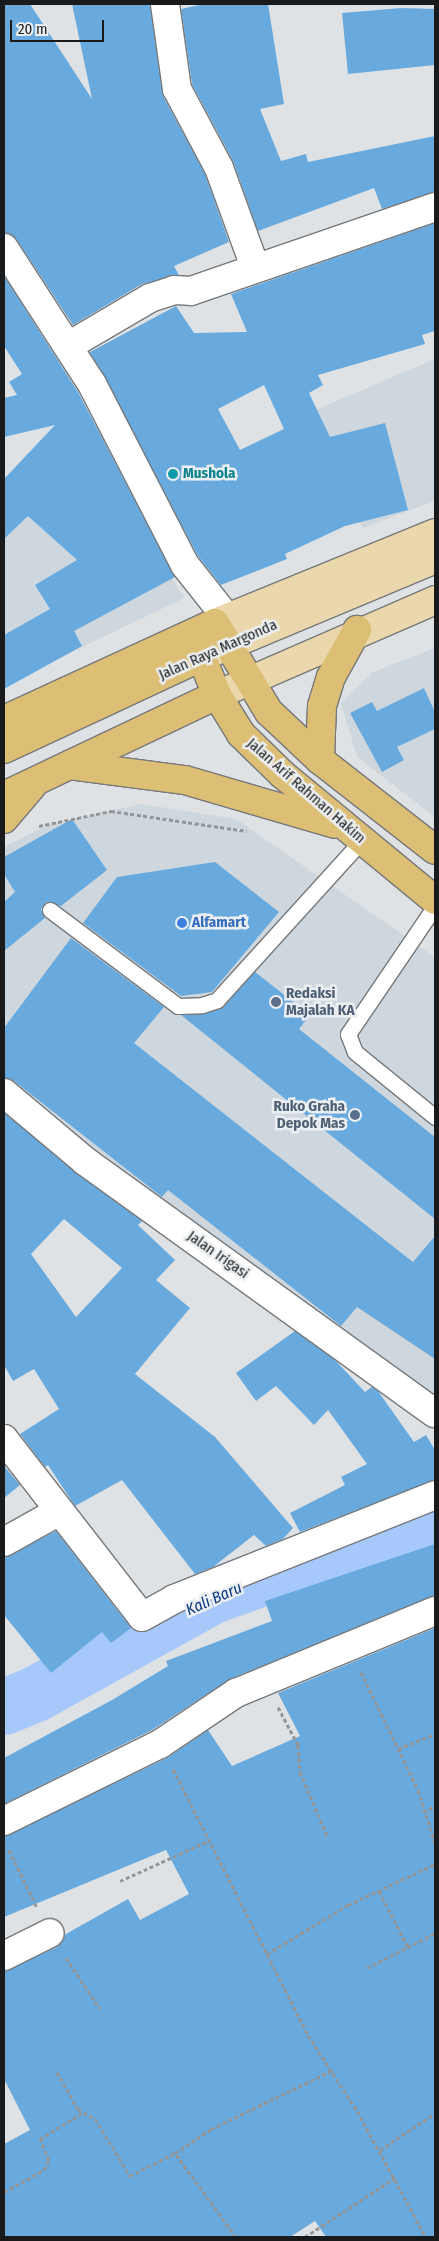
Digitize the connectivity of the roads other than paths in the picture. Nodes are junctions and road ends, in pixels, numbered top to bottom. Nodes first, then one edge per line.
1 (165, 4) edge
2 (435, 207) edge
3 (4, 248) edge
4 (255, 267) junction
5 (70, 345) junction
6 (435, 533) edge
7 (435, 559) edge
8 (435, 600) edge
9 (357, 630) junction
10 (213, 635) junction
11 (249, 680) junction
12 (217, 695) junction
13 (4, 720) edge
14 (4, 749) edge
15 (320, 760) junction
16 (70, 765) junction
17 (36, 781) junction
18 (4, 796) edge
19 (4, 820) edge
20 (355, 834) junction
21 (435, 850) edge
22 (435, 900) edge
23 (435, 906) edge
24 (50, 910) dead end
25 (4, 1093) edge
26 (435, 1117) edge
27 (435, 1413) edge
28 (4, 1440) edge
29 (435, 1496) edge
30 (58, 1512) junction
31 (4, 1542) edge
32 (435, 1611) edge
33 (4, 1820) edge
34 (50, 1934) dead end
35 (4, 1956) edge

1 - 4 street
2 - 4 street
3 - 5 street
4 - 5 street
5 - 10 street
6 - 10 main road, Jalan Raya Margonda
7 - 10 main road, Jalan Raya Margonda
8 - 9 main road
9 - 11 main road
9 - 15 highway
10 - 11 highway
10 - 12 highway, Jalan Arif Rahman Hakim
10 - 13 highway, Jalan Raya Margonda
10 - 14 highway, Jalan Raya Margonda
11 - 12 main road
11 - 15 highway
12 - 16 highway
12 - 20 highway, Jalan Arif Rahman Hakim
15 - 21 highway
16 - 17 highway
16 - 20 highway
17 - 18 highway
17 - 19 highway
20 - 22 highway, Jalan Arif Rahman Hakim
20 - 24 lane
23 - 26 lane
25 - 27 street, Jalan Irigasi
28 - 30 street
29 - 30 street
30 - 31 street
32 - 33 street
34 - 35 street

